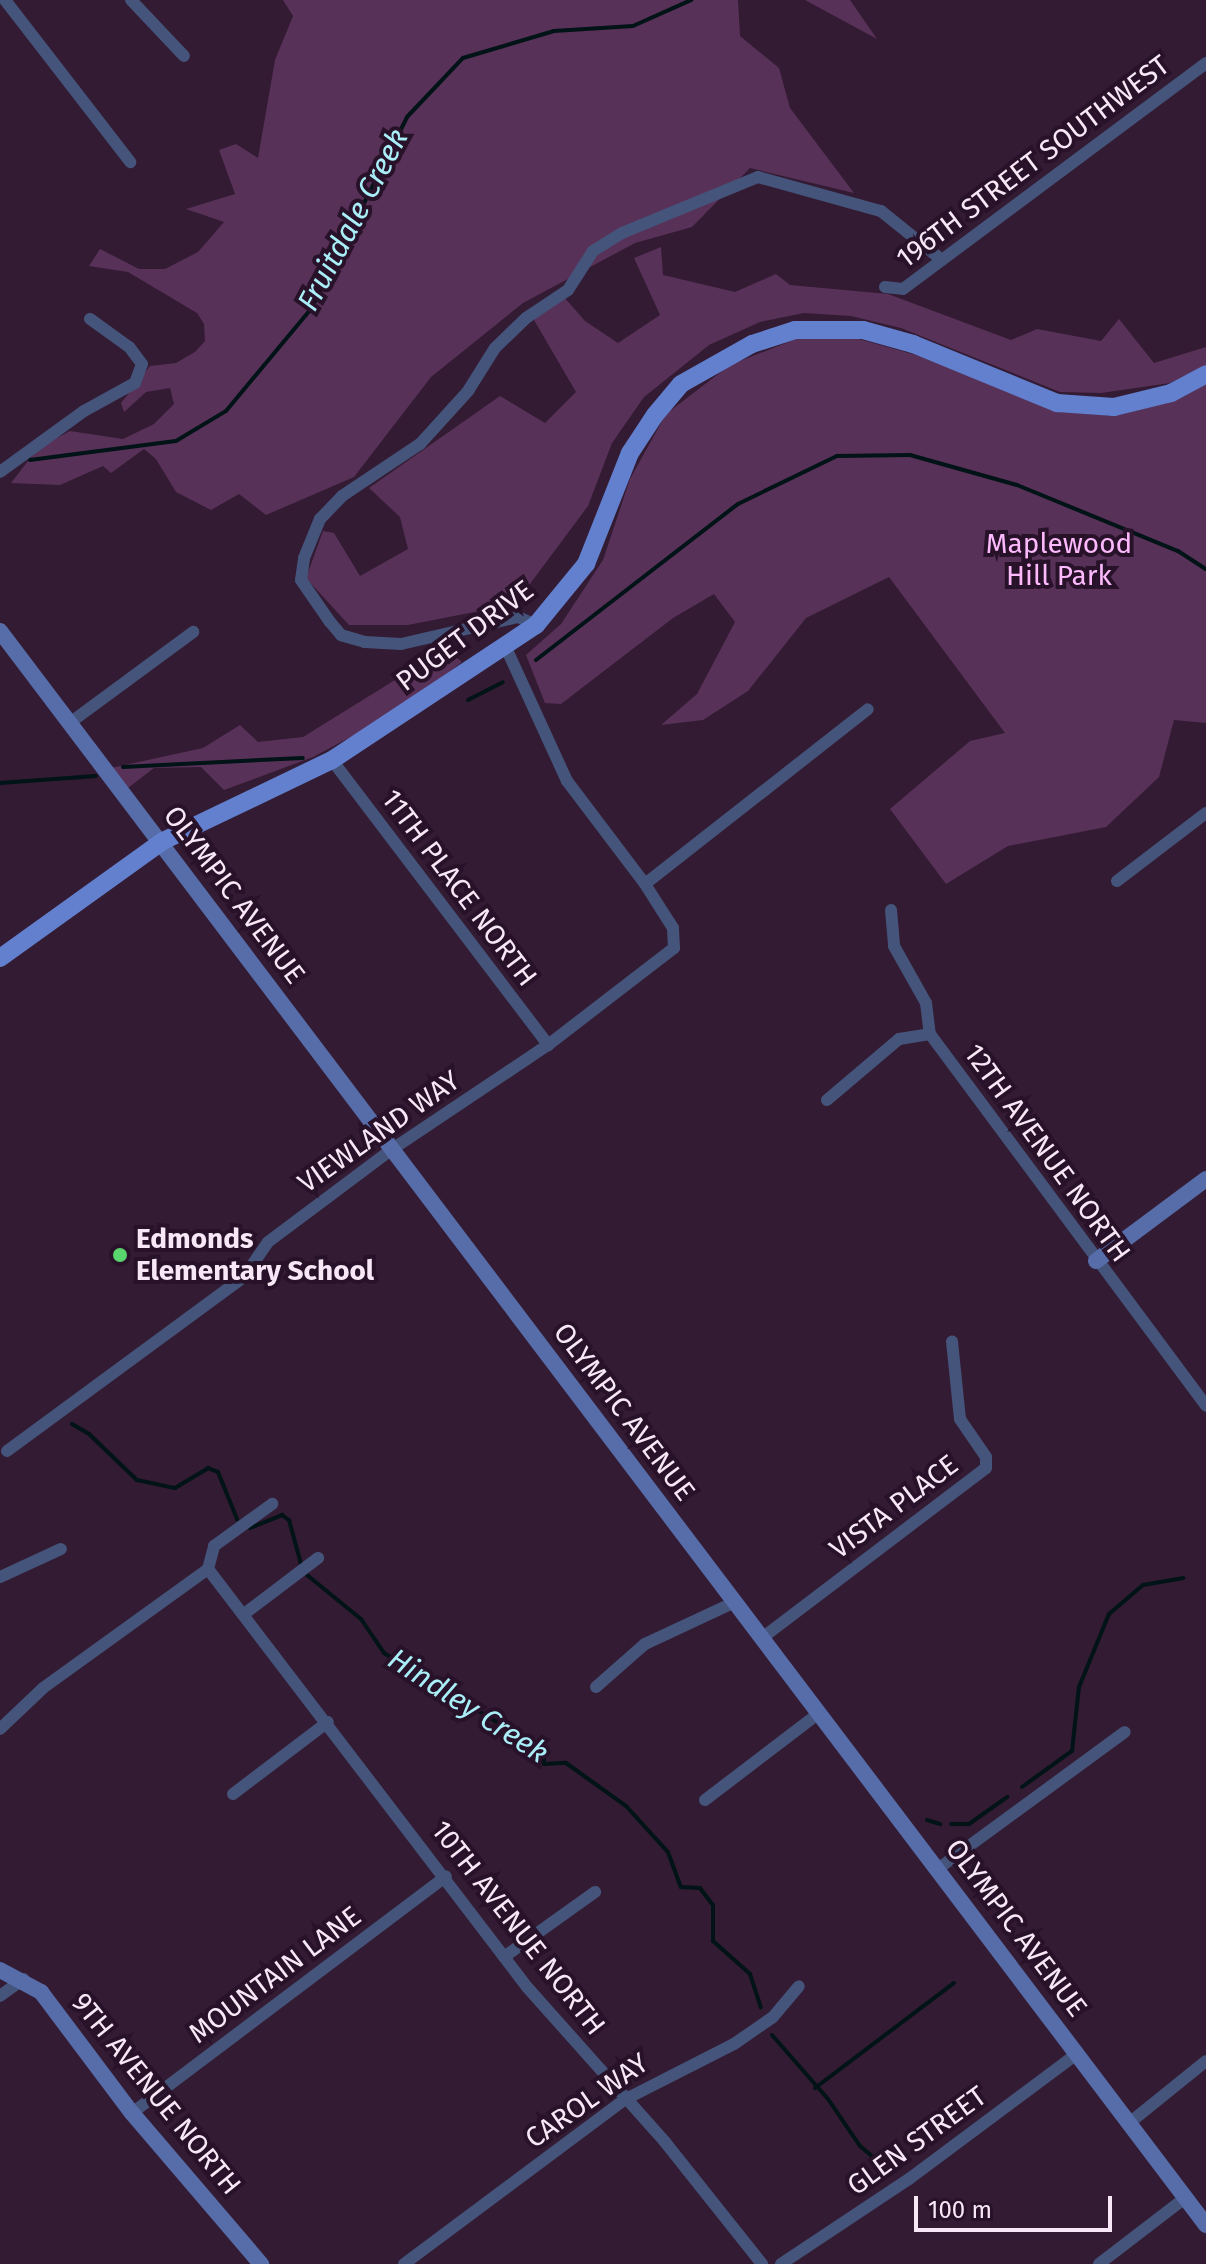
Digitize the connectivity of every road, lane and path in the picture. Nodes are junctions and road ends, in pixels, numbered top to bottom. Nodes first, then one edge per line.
1 (7, 0) edge
2 (131, 0) edge
3 (184, 56) dead end
4 (1206, 63) edge
5 (130, 162) dead end
6 (942, 260) junction
7 (885, 287) dead end
8 (90, 319) dead end
9 (1206, 374) edge
10 (0, 472) edge
11 (536, 625) junction
12 (0, 631) edge
13 (193, 632) dead end
14 (506, 648) junction
15 (868, 709) dead end
16 (71, 722) junction
17 (332, 760) junction
18 (1206, 813) edge
19 (163, 841) junction
20 (1117, 881) dead end
21 (645, 884) junction
22 (891, 910) dead end
23 (0, 958) edge
24 (930, 1034) junction
25 (548, 1045) junction
26 (827, 1100) dead end
27 (391, 1150) junction
28 (1206, 1179) edge
29 (1096, 1261) junction
30 (952, 1341) dead end
31 (1206, 1406) edge
32 (7, 1451) dead end
33 (272, 1504) dead end
34 (61, 1549) dead end
35 (318, 1558) dead end
36 (208, 1569) junction
37 (0, 1577) edge
38 (735, 1602) junction
39 (244, 1614) junction
40 (762, 1638) junction
41 (596, 1687) dead end
42 (819, 1713) junction
43 (328, 1722) junction
44 (0, 1729) edge
45 (1125, 1732) dead end
46 (233, 1794) dead end
47 (705, 1800) dead end
48 (939, 1868) junction
49 (446, 1876) junction
50 (595, 1892) dead end
51 (504, 1957) junction
52 (0, 1970) edge
53 (23, 1979) junction
54 (799, 1986) dead end
55 (0, 1996) edge
56 (1078, 2053) junction
57 (1206, 2061) edge
58 (624, 2100) junction
59 (132, 2113) junction
60 (1128, 2124) junction
61 (1185, 2198) junction
62 (1206, 2225) edge
63 (261, 2264) edge
64 (404, 2264) edge
65 (762, 2264) edge
66 (781, 2264) edge
67 (1099, 2264) edge

1 - 5 street
2 - 3 street
4 - 6 street, 196TH STREET SOUTHWEST
6 - 7 street, 196TH STREET SOUTHWEST
6 - 11 street
8 - 10 street
9 - 11 main road, PUGET DRIVE
11 - 14 main road, PUGET DRIVE
12 - 16 street, OLYMPIC AVENUE
13 - 16 street
14 - 17 main road, PUGET DRIVE
14 - 21 street
15 - 21 street
16 - 19 street, OLYMPIC AVENUE
17 - 19 main road, PUGET DRIVE
17 - 25 street, 11TH PLACE NORTH
18 - 20 street
19 - 23 main road, PUGET DRIVE
19 - 27 street, OLYMPIC AVENUE
21 - 25 street, VIEWLAND WAY
22 - 24 street, 12TH AVENUE NORTH
24 - 26 street
24 - 29 street, 12TH AVENUE NORTH
25 - 27 street, VIEWLAND WAY
27 - 32 street, VIEWLAND WAY
27 - 38 street, OLYMPIC AVENUE
28 - 29 street
29 - 31 street, 12TH AVENUE NORTH
30 - 40 street, VISTA PLACE
33 - 36 street
34 - 37 street
35 - 39 street
36 - 39 street, 10TH AVENUE NORTH
36 - 44 street
38 - 40 street, OLYMPIC AVENUE
38 - 41 street
39 - 43 street, 10TH AVENUE NORTH
40 - 42 street, OLYMPIC AVENUE
42 - 47 street
42 - 48 street, OLYMPIC AVENUE
43 - 46 street
43 - 49 street, 10TH AVENUE NORTH
45 - 48 street
48 - 56 street, OLYMPIC AVENUE
49 - 51 street, 10TH AVENUE NORTH
49 - 59 street, MOUNTAIN LANE
50 - 51 street
51 - 58 street, 10TH AVENUE NORTH
52 - 53 street, 9TH AVENUE NORTH
53 - 55 street
53 - 59 street, 9TH AVENUE NORTH
54 - 58 street, CAROL WAY
56 - 60 street, OLYMPIC AVENUE
56 - 66 street, GLEN STREET
57 - 60 street
58 - 64 street, CAROL WAY
58 - 65 street, 10TH AVENUE NORTH
59 - 63 street, 9TH AVENUE NORTH
60 - 61 street, OLYMPIC AVENUE
61 - 62 street, OLYMPIC AVENUE
61 - 67 street

